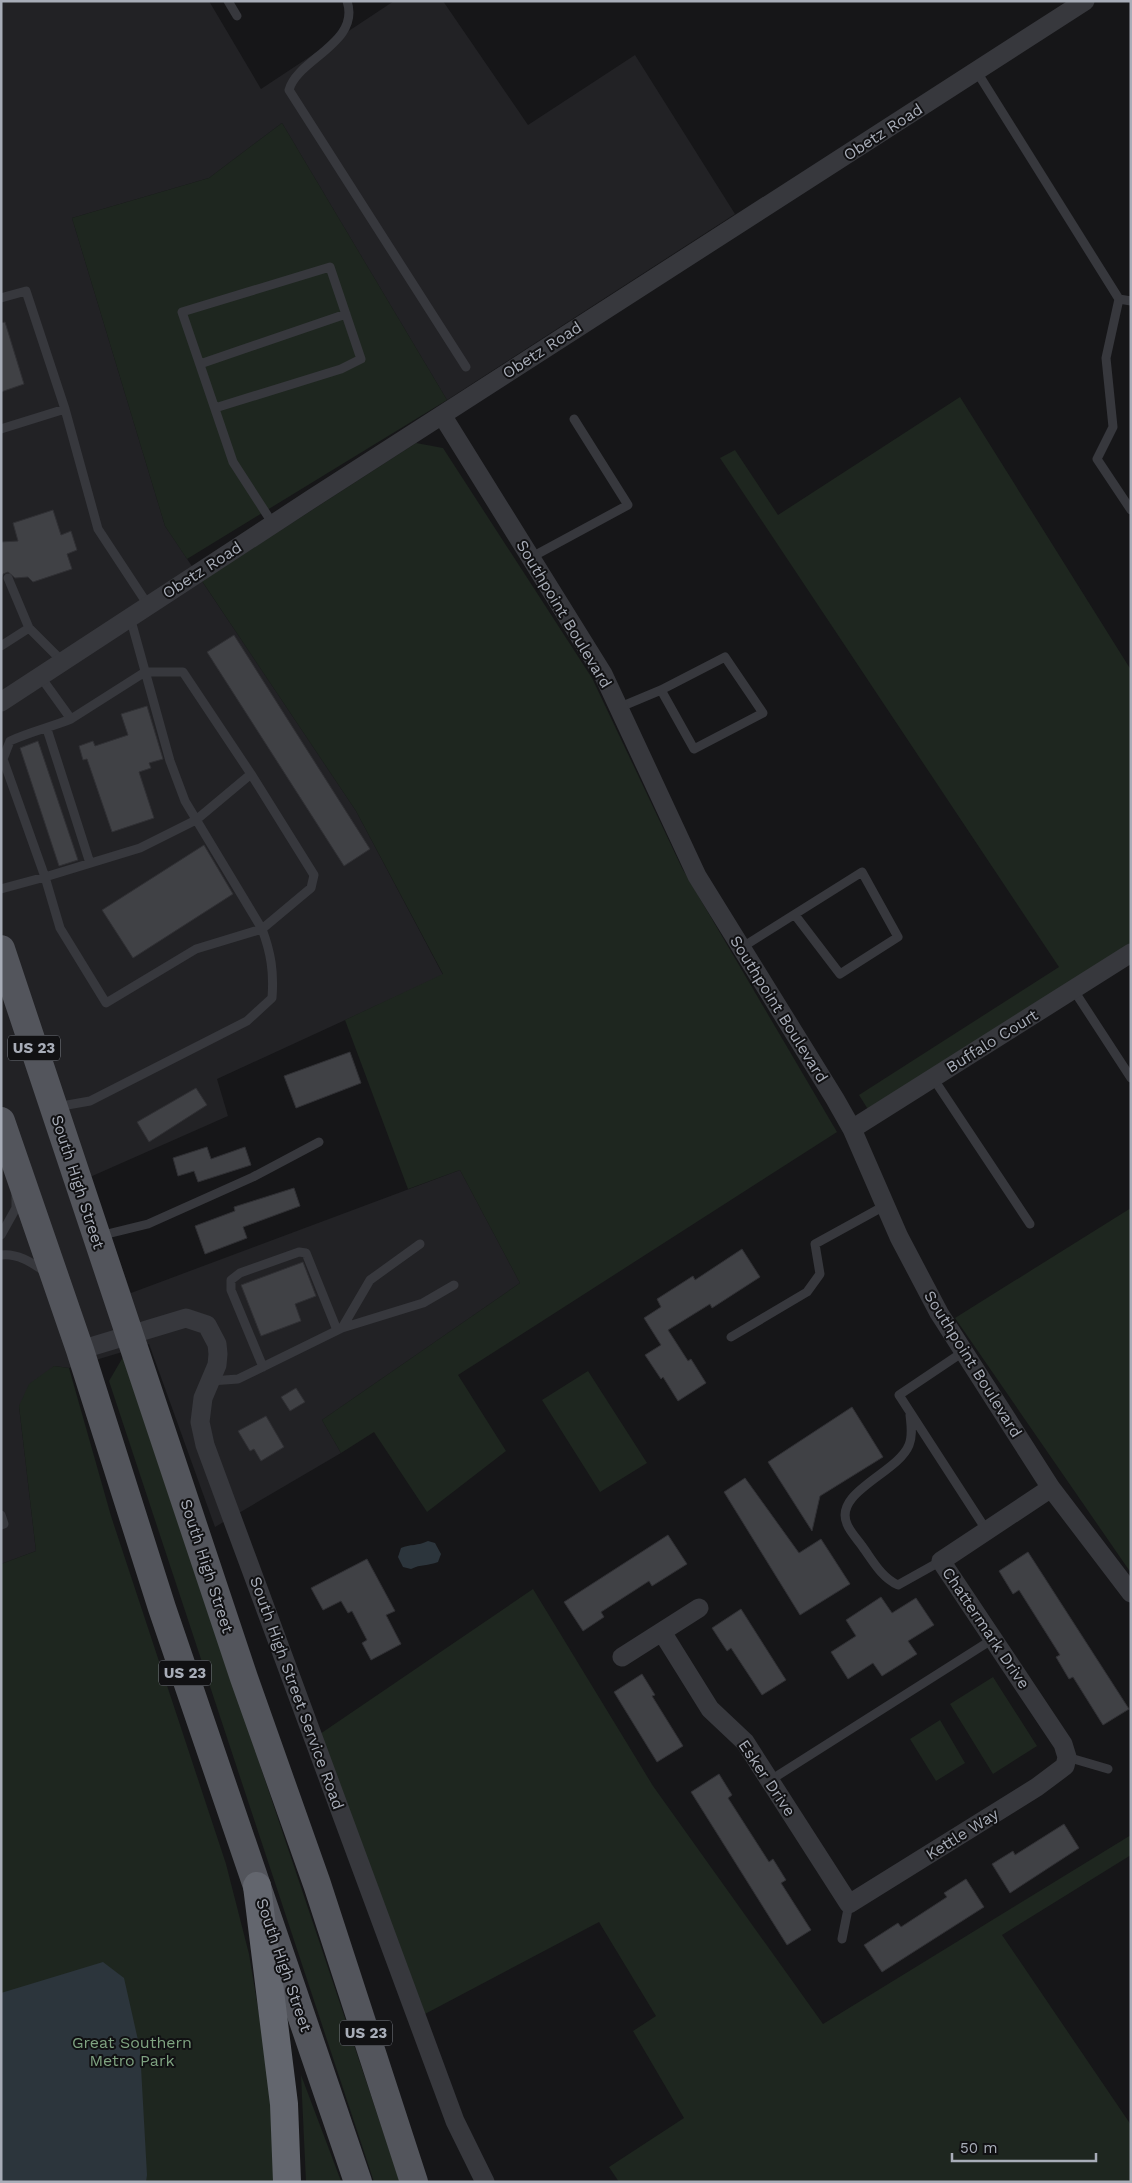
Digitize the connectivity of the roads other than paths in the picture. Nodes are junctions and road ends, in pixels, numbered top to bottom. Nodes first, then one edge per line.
1 (228, 1) edge
2 (347, 1) edge
3 (1085, 1) edge
4 (237, 16) dead end
5 (976, 72) junction
6 (1, 298) edge
7 (1119, 300) junction
8 (1131, 301) edge
9 (346, 314) junction
10 (200, 364) junction
11 (466, 367) dead end
12 (214, 408) junction
13 (65, 409) junction
14 (442, 415) junction
15 (574, 419) dead end
16 (1, 429) edge
17 (1131, 510) edge
18 (273, 524) junction
19 (530, 558) junction
20 (8, 578) dead end
21 (148, 605) junction
22 (130, 616) junction
23 (29, 628) junction
24 (1, 646) edge
25 (62, 661) junction
26 (145, 672) junction
27 (40, 676) junction
28 (661, 690) junction
29 (1, 702) edge
30 (618, 708) junction
31 (71, 719) junction
32 (47, 729) junction
33 (251, 774) junction
34 (196, 820) junction
35 (90, 863) junction
36 (45, 877) junction
37 (1, 889) edge
38 (795, 915) junction
39 (262, 928) junction
40 (742, 948) junction
41 (1, 949) edge
42 (1131, 953) edge
43 (1073, 989) junction
44 (933, 1078) junction
45 (1131, 1078) edge
46 (54, 1107) junction
47 (1, 1121) edge
48 (852, 1129) junction
49 (319, 1142) dead end
50 (18, 1172) junction
51 (886, 1205) junction
52 (1030, 1224) dead end
53 (1, 1235) edge
54 (96, 1237) junction
55 (420, 1244) dead end
56 (1, 1255) edge
57 (55, 1279) junction
58 (454, 1285) dead end
59 (339, 1329) junction
60 (130, 1335) junction
61 (731, 1337) dead end
62 (80, 1350) junction
63 (963, 1352) junction
64 (263, 1367) junction
65 (210, 1381) junction
66 (910, 1415) junction
67 (1051, 1488) junction
68 (1, 1515) edge
69 (1, 1525) edge
70 (987, 1531) junction
71 (941, 1561) junction
72 (1131, 1593) edge
73 (699, 1608) dead end
74 (662, 1632) junction
75 (993, 1639) junction
76 (622, 1658) dead end
77 (1067, 1757) junction
78 (1108, 1769) dead end
79 (770, 1781) junction
80 (257, 1886) junction
81 (849, 1904) junction
82 (842, 1939) dead end
83 (287, 2182) edge
84 (358, 2182) edge
85 (414, 2182) edge
86 (485, 2182) edge

1 - 4 lane
2 - 11 lane
3 - 5 street, Obetz Road
5 - 7 lane
5 - 14 street, Obetz Road
6 - 13 lane
7 - 8 lane
7 - 17 lane
9 - 10 lane
9 - 10 lane
9 - 12 lane
10 - 12 lane
12 - 18 lane
13 - 16 lane
13 - 21 lane
14 - 18 street, Obetz Road
14 - 19 street, Southpoint Boulevard
15 - 19 lane
18 - 21 street, Obetz Road
19 - 30 street, Southpoint Boulevard
20 - 23 lane
21 - 22 street, Obetz Road
22 - 25 street, Obetz Road
22 - 26 lane
23 - 24 lane
23 - 25 lane
25 - 27 street, Obetz Road
26 - 31 lane
26 - 33 lane
26 - 34 lane
27 - 29 street, Obetz Road
27 - 31 lane
28 - 28 lane
28 - 30 lane
30 - 40 street, Southpoint Boulevard
31 - 32 lane
32 - 35 lane
32 - 36 lane
33 - 34 lane
33 - 39 lane
34 - 35 lane
34 - 39 lane
35 - 36 lane
36 - 37 lane
36 - 39 lane
38 - 38 lane
38 - 40 lane
39 - 46 lane
40 - 48 street, Southpoint Boulevard
41 - 46 main road, South High Street / US 23
42 - 43 street, Buffalo Court
43 - 44 street, Buffalo Court
43 - 45 lane
44 - 48 street, Buffalo Court
44 - 52 lane
46 - 54 main road, South High Street / US 23
47 - 50 main road, South High Street / US 23
48 - 51 street, Southpoint Boulevard
49 - 54 lane
50 - 53 lane
50 - 57 main road, South High Street / US 23
51 - 61 lane
51 - 63 street, Southpoint Boulevard
54 - 60 main road, South High Street / US 23
55 - 59 lane
56 - 57 lane
57 - 62 main road, South High Street / US 23
58 - 59 lane
59 - 64 lane
59 - 64 lane
60 - 62 street, South High Street Service Road
60 - 65 street, South High Street Service Road
60 - 85 main road, South High Street / US 23
62 - 80 main road, South High Street / US 23
63 - 66 lane
63 - 67 street, Southpoint Boulevard
64 - 65 lane
65 - 86 street, South High Street Service Road
66 - 70 lane
66 - 71 lane
67 - 70 street, Chattermark Drive
67 - 72 street, Southpoint Boulevard
68 - 69 lane
70 - 71 street, Chattermark Drive
71 - 75 street, Chattermark Drive
73 - 74 street
74 - 76 street
74 - 79 street, Esker Drive
75 - 77 street, Chattermark Drive
75 - 79 lane
77 - 78 lane
77 - 81 street, Kettle Way
79 - 81 street, Esker Drive
80 - 83 highway
80 - 84 main road, South High Street / US 23
81 - 82 lane

